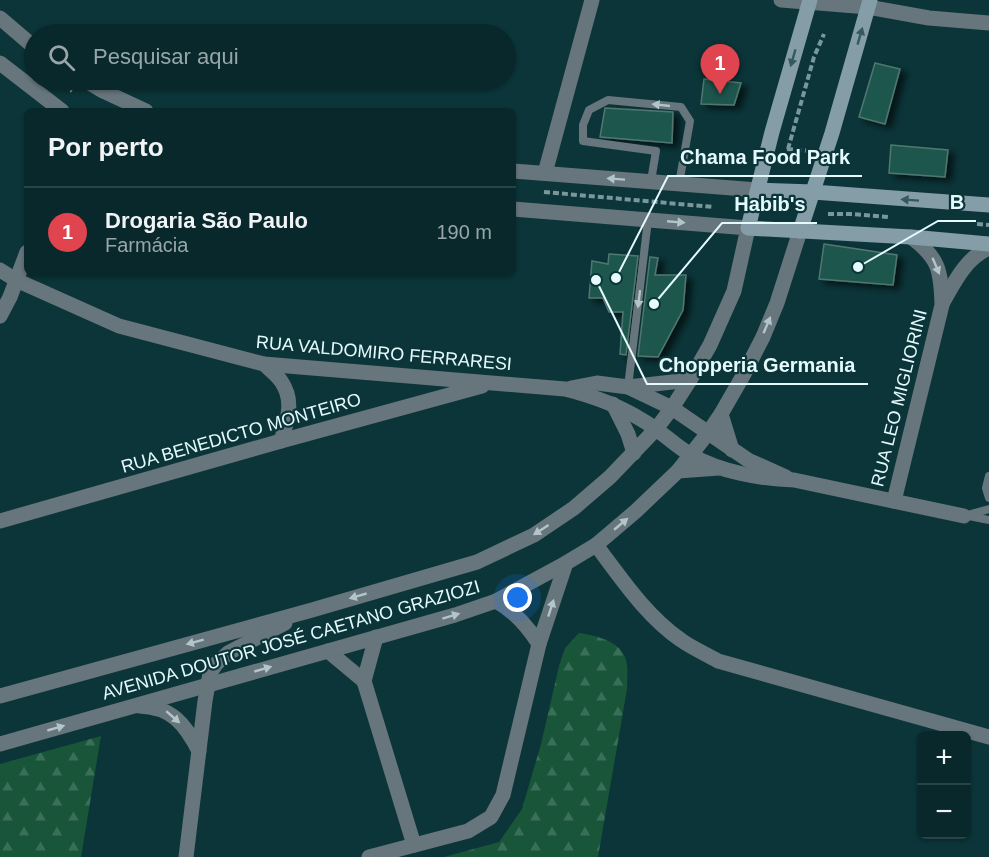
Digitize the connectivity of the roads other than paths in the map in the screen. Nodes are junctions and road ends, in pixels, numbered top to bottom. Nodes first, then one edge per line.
1 (592, 0) edge
2 (781, 0) edge
3 (810, 1) edge
4 (869, 4) edge
5 (0, 18) edge
6 (989, 23) edge
7 (24, 39) edge
8 (0, 63) edge
9 (24, 82) edge
10 (35, 90) edge
11 (101, 90) edge
12 (58, 108) edge
13 (140, 108) edge
14 (516, 171) edge
15 (545, 173) junction
16 (651, 181) junction
17 (680, 184) junction
18 (758, 190) junction
19 (813, 192) junction
20 (989, 205) edge
21 (516, 209) edge
22 (648, 220) junction
23 (748, 228) junction
24 (800, 231) junction
25 (910, 237) junction
26 (989, 244) edge
27 (989, 248) edge
28 (24, 260) edge
29 (0, 270) edge
30 (16, 280) junction
31 (942, 305) junction
32 (0, 316) edge
33 (264, 364) junction
34 (690, 380) junction
35 (494, 383) junction
36 (628, 387) junction
37 (565, 389) junction
38 (614, 404) junction
39 (672, 408) junction
40 (720, 414) junction
41 (656, 429) junction
42 (708, 433) junction
43 (281, 441) junction
44 (732, 450) junction
45 (634, 453) junction
46 (692, 456) junction
47 (719, 468) junction
48 (678, 471) junction
49 (989, 476) edge
50 (794, 480) junction
51 (989, 498) edge
52 (894, 501) junction
53 (989, 509) edge
54 (964, 516) junction
55 (989, 520) edge
56 (0, 522) edge
57 (596, 545) junction
58 (566, 563) junction
59 (496, 601) junction
60 (312, 610) junction
61 (376, 637) junction
62 (539, 644) junction
63 (328, 651) junction
64 (364, 681) junction
65 (207, 685) junction
66 (0, 696) edge
67 (133, 706) junction
68 (989, 737) edge
69 (0, 744) edge
70 (199, 751) junction
71 (414, 845) junction
72 (186, 857) edge
73 (369, 857) edge

1 - 15 street
2 - 3 street
3 - 4 street
3 -> 18 main road
4 - 6 street
19 -> 4 main road
5 - 7 street
8 - 9 street
10 - 12 street
11 - 13 street
14 - 15 street
16 -> 15 street
16 - 17 street
17 -> 16 lane
17 - 18 street
18 - 19 main road
18 - 23 main road
20 -> 19 main road
19 - 24 main road
21 - 22 street
22 -> 23 street
22 -> 36 lane
23 - 24 main road
23 - 34 street, AVENIDA DOUTOR JOSÉ CAETANO GRAZIOZI
24 - 25 main road
40 -> 24 street, AVENIDA DOUTOR JOSÉ CAETANO GRAZIOZI
25 - 26 main road
25 -> 31 street, RUA LEO MIGLIORINI
27 - 31 street, RUA LEO MIGLIORINI
28 - 30 street
29 - 30 street, RUA VALDOMIRO FERRARESI
30 - 32 street
30 - 33 street, RUA VALDOMIRO FERRARESI
31 - 52 street, RUA LEO MIGLIORINI
33 - 35 street, RUA VALDOMIRO FERRARESI
33 - 43 street
34 - 36 street
34 - 39 street, AVENIDA DOUTOR JOSÉ CAETANO GRAZIOZI
35 - 37 street, RUA VALDOMIRO FERRARESI
35 - 43 street, RUA BENEDICTO MONTEIRO
36 - 37 street, RUA VALDOMIRO FERRARESI
36 - 39 street, RUA VALDOMIRO FERRARESI
37 - 38 street, RUA VALDOMIRO FERRARESI
38 - 41 street, RUA VALDOMIRO FERRARESI
38 - 45 street
39 - 41 street, AVENIDA DOUTOR JOSÉ CAETANO GRAZIOZI
39 - 42 street
40 - 42 street, AVENIDA DOUTOR JOSÉ CAETANO GRAZIOZI
40 - 44 street
41 - 45 street, AVENIDA DOUTOR JOSÉ CAETANO GRAZIOZI
41 - 46 street
42 - 44 street
42 - 46 street, AVENIDA DOUTOR JOSÉ CAETANO GRAZIOZI
43 - 56 street, RUA BENEDICTO MONTEIRO
44 - 50 street
45 -> 60 street, AVENIDA DOUTOR JOSÉ CAETANO GRAZIOZI
46 - 47 street
46 - 48 street, AVENIDA DOUTOR JOSÉ CAETANO GRAZIOZI
47 - 48 street
47 - 50 street
57 -> 48 street, AVENIDA DOUTOR JOSÉ CAETANO GRAZIOZI
49 - 51 lane
50 - 52 street
52 - 54 street
53 - 54 lane
54 - 55 lane
57 - 58 street, AVENIDA DOUTOR JOSÉ CAETANO GRAZIOZI
57 - 68 street
58 - 59 street, AVENIDA DOUTOR JOSÉ CAETANO GRAZIOZI
62 -> 58 street
61 -> 59 street, AVENIDA DOUTOR JOSÉ CAETANO GRAZIOZI
59 - 62 street
60 - 65 street
60 -> 66 street, AVENIDA DOUTOR JOSÉ CAETANO GRAZIOZI
61 - 63 street, AVENIDA DOUTOR JOSÉ CAETANO GRAZIOZI
61 - 64 street
62 - 71 street
63 - 64 street
65 -> 63 street, AVENIDA DOUTOR JOSÉ CAETANO GRAZIOZI
64 - 71 street
65 - 67 street, AVENIDA DOUTOR JOSÉ CAETANO GRAZIOZI
65 - 70 street
69 -> 67 street, AVENIDA DOUTOR JOSÉ CAETANO GRAZIOZI
67 -> 70 street
70 - 72 street
71 - 73 street

